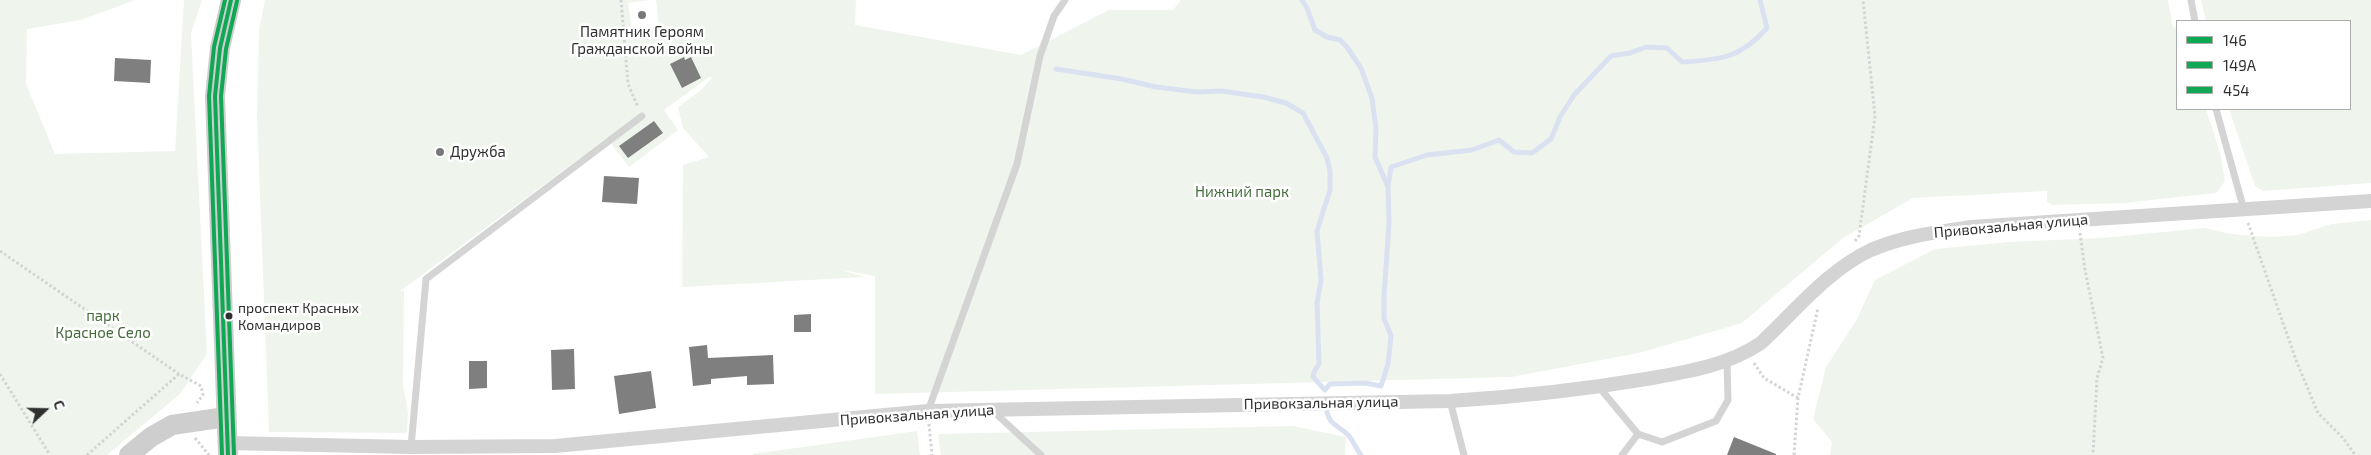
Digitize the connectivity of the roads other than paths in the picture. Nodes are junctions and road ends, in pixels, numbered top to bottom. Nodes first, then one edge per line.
1 (231, 0) edge
2 (1065, 0) edge
3 (2191, 0) edge
4 (2195, 20) edge
5 (2216, 110) edge
6 (642, 116) road end
7 (2371, 201) edge
8 (2244, 211) junction
9 (1726, 362) junction
10 (1599, 387) junction
11 (1450, 401) junction
12 (991, 409) junction
13 (928, 411) junction
14 (226, 417) junction
15 (1638, 434) junction
16 (411, 447) junction
17 (227, 449) edge
18 (129, 455) edge
19 (1041, 455) edge
20 (1464, 455) edge
21 (1622, 455) edge

1 - 14 main road
2 - 13 lane
3 - 4 lane
5 - 8 lane
6 - 16 lane
7 - 8 street, Привокзальная улица
8 - 9 street, Привокзальная улица
9 - 10 street, Привокзальная улица
9 - 15 lane
10 - 11 street, Привокзальная улица
10 - 15 lane
11 - 12 street, Привокзальная улица
11 - 20 lane
12 - 13 street, Привокзальная улица
12 - 19 lane
13 - 16 street, Привокзальная улица
14 - 17 main road
14 - 18 main road
15 - 21 lane
16 - 17 street, Привокзальная улица

